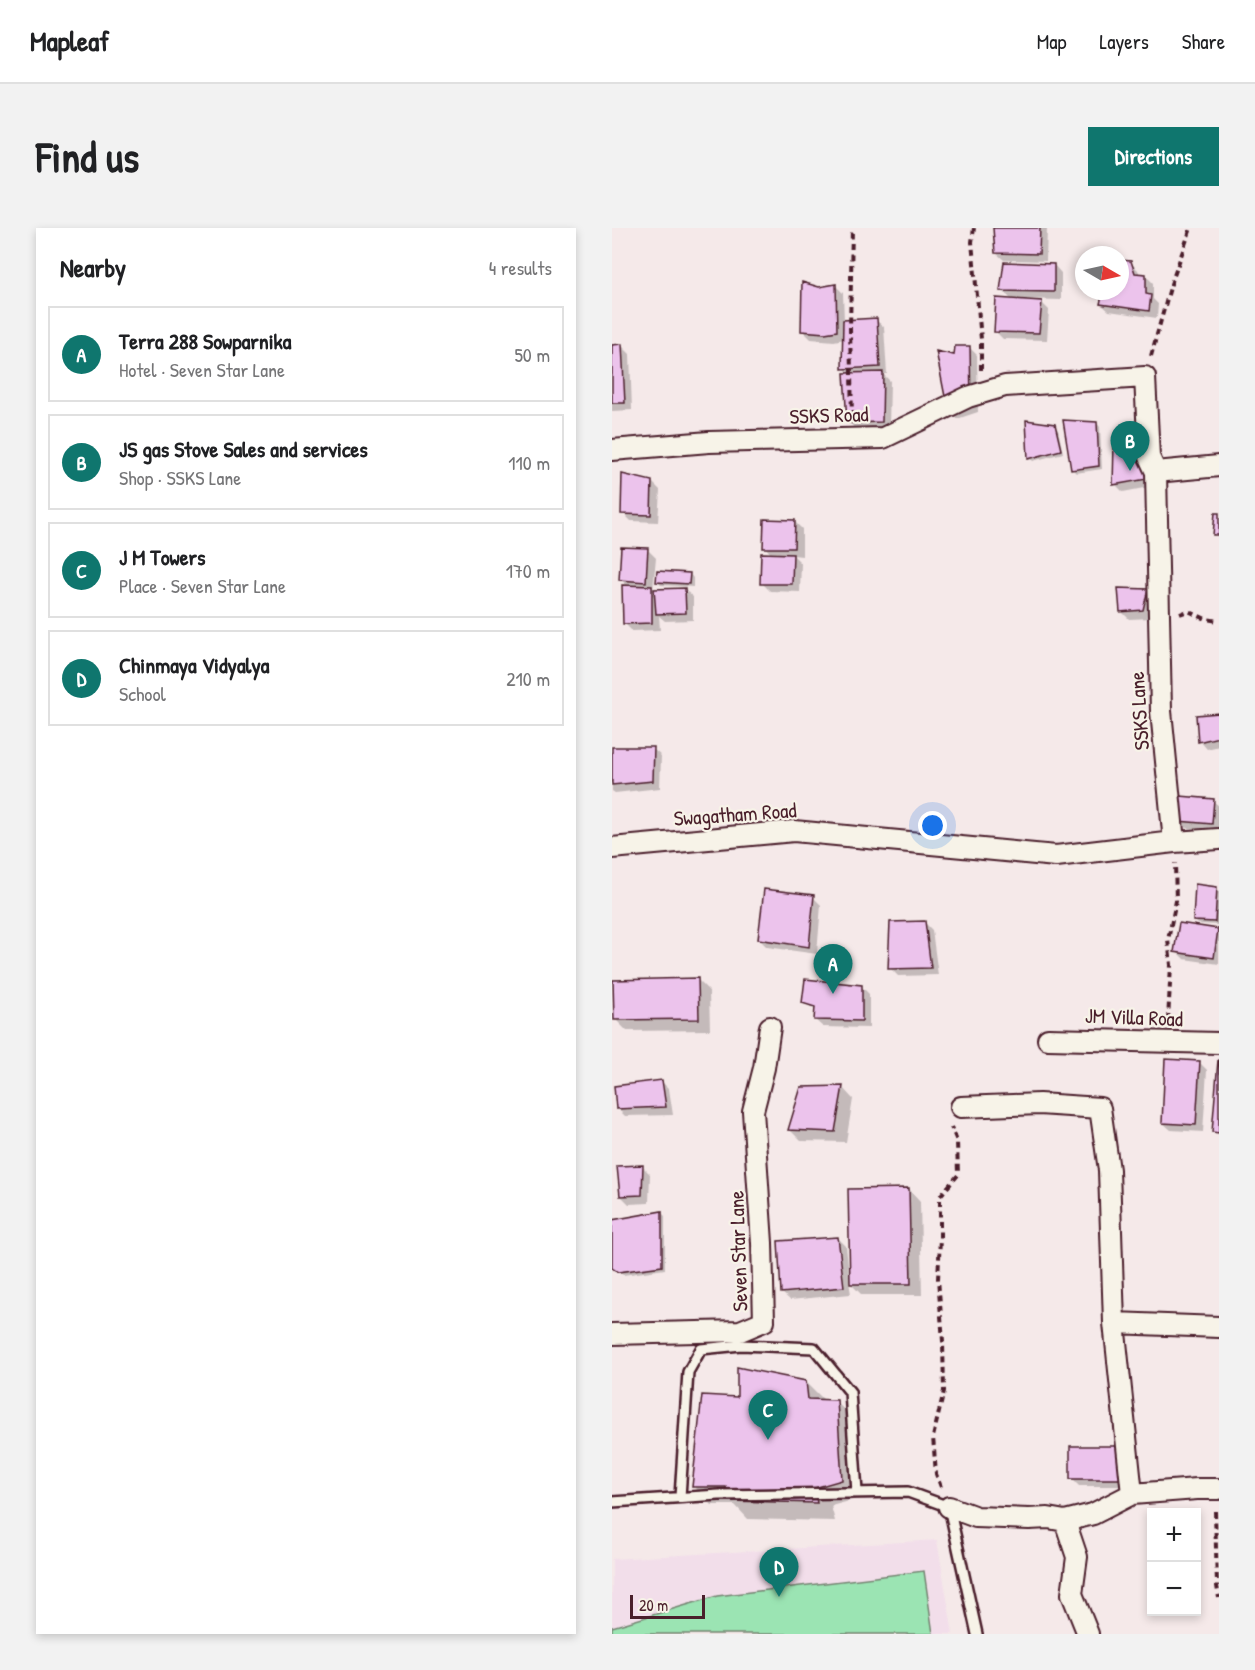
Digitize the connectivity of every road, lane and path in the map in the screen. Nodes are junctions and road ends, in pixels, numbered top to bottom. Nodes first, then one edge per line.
1 (852, 228) edge
2 (974, 228) edge
3 (1191, 228) edge
4 (1145, 377) junction
5 (986, 392) junction
6 (852, 438) junction
7 (612, 450) edge
8 (1219, 466) edge
9 (1156, 472) junction
10 (1160, 620) junction
11 (1219, 621) edge
12 (1219, 839) edge
13 (1174, 842) junction
14 (612, 848) edge
15 (770, 1027) dead end
16 (1048, 1039) dead end
17 (1167, 1043) junction
18 (1219, 1043) edge
19 (961, 1107) dead end
20 (951, 1126) dead end
21 (1114, 1323) junction
22 (1219, 1327) edge
23 (612, 1334) edge
24 (1197, 1489) junction
25 (1219, 1489) edge
26 (857, 1492) junction
27 (1132, 1494) junction
28 (680, 1497) junction
29 (612, 1502) edge
30 (949, 1507) junction
31 (1065, 1521) junction
32 (1219, 1598) edge
33 (977, 1634) edge
34 (1088, 1634) edge

1 - 6 path
2 - 5 path
3 - 4 path
4 - 5 street, SSKS Road
4 - 9 street, SSKS Lane
5 - 6 street, SSKS Road
6 - 7 street, SSKS Road
8 - 9 street
9 - 10 street, SSKS Lane
10 - 11 path
10 - 13 street, SSKS Lane
12 - 13 street, Swagatham Road
13 - 14 street, Swagatham Road
13 - 17 path
15 - 23 street, Seven Star Lane
16 - 17 street, JM Villa Road
17 - 18 street, JM Villa Road
19 - 21 street
20 - 30 path
21 - 22 street
21 - 27 street
24 - 25 street
24 - 27 street
24 - 32 path
26 - 28 lane
26 - 28 lane
26 - 30 lane
27 - 31 street
28 - 29 lane
30 - 31 street
30 - 33 lane
31 - 34 street

